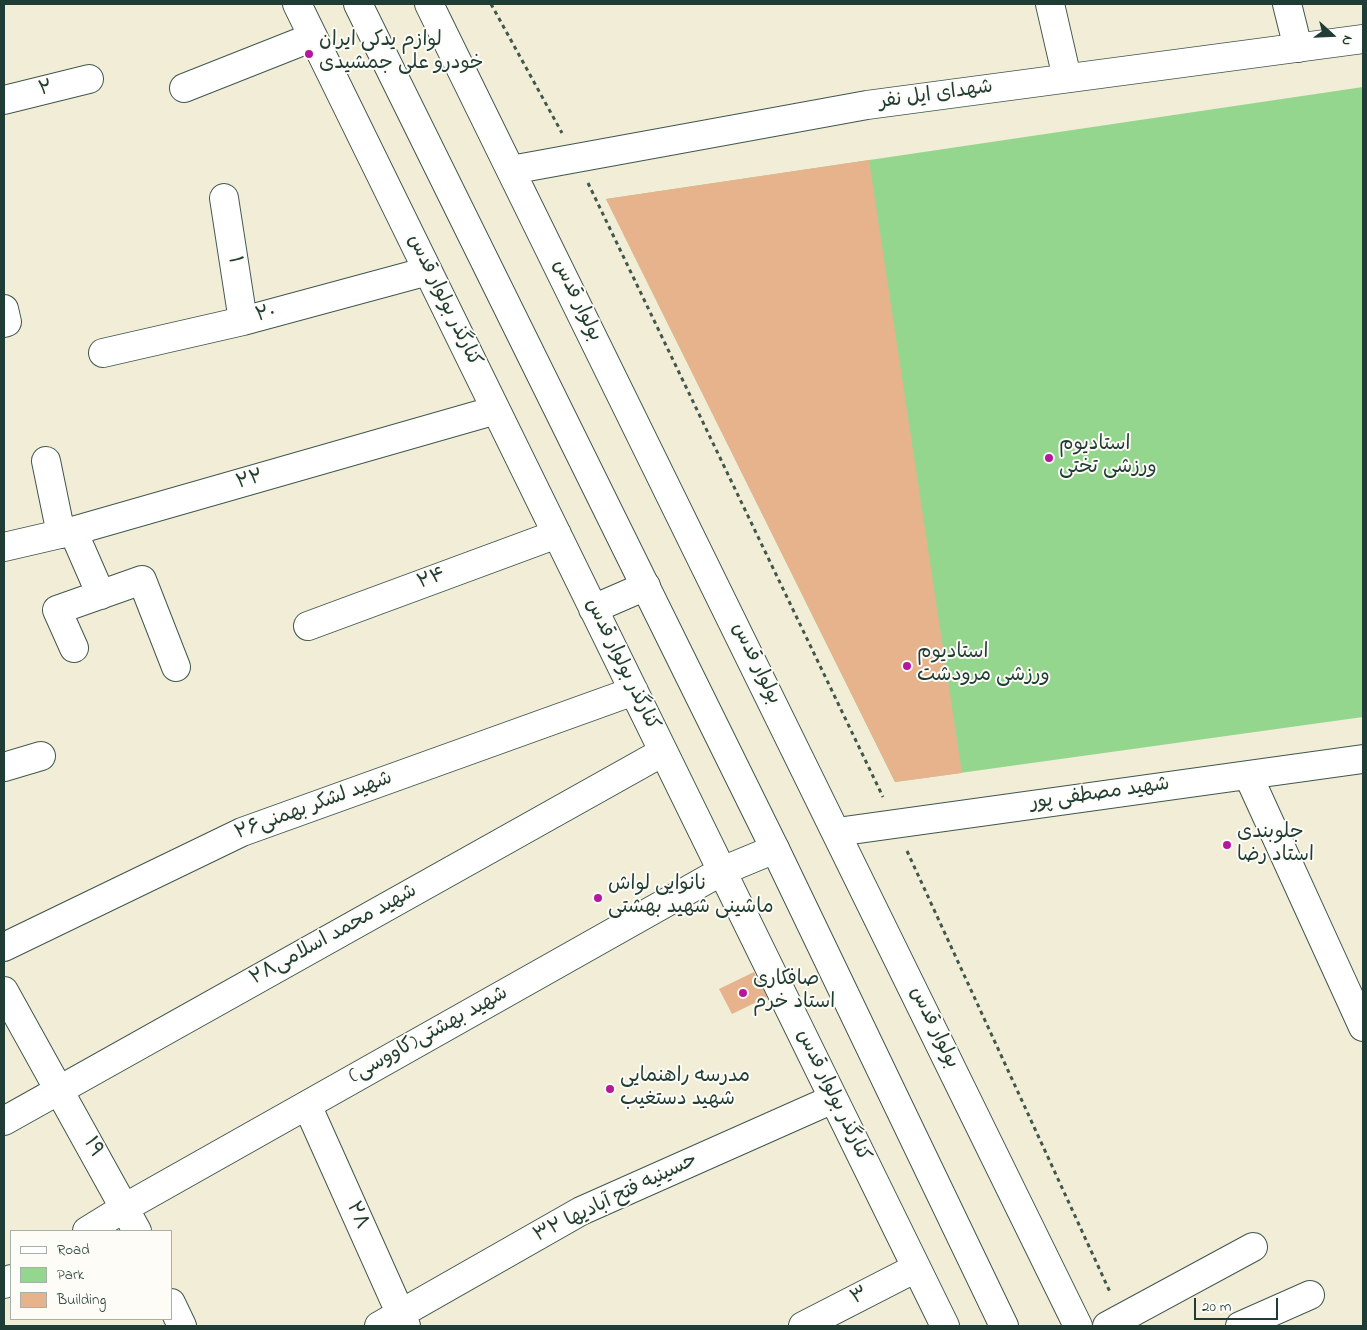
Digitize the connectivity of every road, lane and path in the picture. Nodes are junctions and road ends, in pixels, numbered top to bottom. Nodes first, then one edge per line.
1 (297, 4) edge
2 (358, 4) edge
3 (429, 4) edge
4 (490, 4) edge
5 (1050, 4) edge
6 (1287, 4) edge
7 (313, 37) junction
8 (1363, 39) edge
9 (1298, 48) junction
10 (1067, 78) junction
11 (89, 80) dead end
12 (184, 88) dead end
13 (4, 100) edge
14 (576, 158) junction
15 (511, 170) junction
16 (224, 198) dead end
17 (428, 271) junction
18 (243, 321) junction
19 (103, 352) dead end
20 (496, 410) junction
21 (46, 461) dead end
22 (67, 533) junction
23 (556, 534) junction
24 (4, 547) edge
25 (646, 586) junction
26 (101, 595) junction
27 (593, 609) junction
28 (308, 626) dead end
29 (74, 648) dead end
30 (176, 667) dead end
31 (634, 691) junction
32 (664, 752) junction
33 (40, 756) dead end
34 (1363, 759) edge
35 (4, 767) edge
36 (1248, 775) junction
37 (896, 823) junction
38 (837, 832) junction
39 (775, 848) junction
40 (722, 872) junction
41 (4, 947) edge
42 (4, 991) edge
43 (1363, 1027) edge
44 (59, 1090) junction
45 (833, 1099) junction
46 (307, 1105) junction
47 (4, 1121) edge
48 (126, 1207) junction
49 (89, 1230) edge
50 (137, 1230) edge
51 (1253, 1247) dead end
52 (916, 1268) junction
53 (1310, 1295) dead end
54 (172, 1305) edge
55 (395, 1322) edge
56 (1115, 1322) edge
57 (182, 1326) edge
58 (803, 1326) edge
59 (945, 1326) edge
60 (1004, 1326) edge
61 (1078, 1326) edge
62 (1240, 1326) edge

1 - 7 street, کنارگذر بولوار قدس
2 - 25 street
3 - 15 street, بولوار قدس
4 - 14 path
5 - 10 street
6 - 9 street
7 - 12 street
7 - 17 street, کنارگذر بولوار قدس
8 - 9 street, شهدای ایل نفر
9 - 10 street, شهدای ایل نفر
10 - 14 street, شهدای ایل نفر
11 - 13 street, ۲
14 - 15 street, شهدای ایل نفر
14 - 37 path
15 - 38 street, بولوار قدس
16 - 18 street, ۱
17 - 18 street, ۲۰
17 - 20 street, کنارگذر بولوار قدس
18 - 19 street, ۲۰
20 - 22 street, ۲۲
20 - 23 street, کنارگذر بولوار قدس
21 - 22 street
22 - 24 street, ۲۲
22 - 26 street
23 - 27 street, کنارگذر بولوار قدس
23 - 28 street, ۲۴
25 - 27 street
25 - 39 street
26 - 29 street
26 - 30 street
27 - 31 street, کنارگذر بولوار قدس
31 - 32 street, کنارگذر بولوار قدس
31 - 41 street, شهید لشکر بهمنی۲۶
32 - 40 street, کنارگذر بولوار قدس
32 - 44 street, شهید محمد اسلامی۲۸
33 - 35 street
34 - 36 street, شهید مصطفی پور
36 - 37 street, شهید مصطفی پور
36 - 43 street
37 - 38 street, شهید مصطفی پور
37 - 56 path
38 - 61 street, بولوار قدس
39 - 40 street, شهید بهشتی(کاووسی)
39 - 60 street
40 - 45 street, کنارگذر بولوار قدس
40 - 46 street, شهید بهشتی(کاووسی)
42 - 44 street, ۱۹
44 - 47 street, شهید محمد اسلامی۲۸
44 - 48 street, ۱۹
45 - 52 street, کنارگذر بولوار قدس
45 - 55 street, حسینیه فتح آبادیها ۳۲
46 - 48 street, شهید بهشتی(کاووسی)
46 - 55 street, ۲۸
48 - 49 street, شهید بهشتی(کاووسی)
48 - 50 street, ۱۹
51 - 56 street
52 - 58 street, ۳
52 - 59 street, کنارگذر بولوار قدس
53 - 62 street
54 - 57 street

